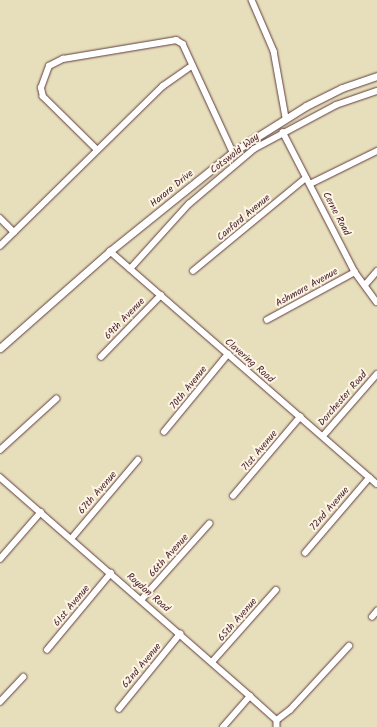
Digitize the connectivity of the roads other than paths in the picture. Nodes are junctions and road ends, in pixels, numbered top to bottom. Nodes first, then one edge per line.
1 (252, 0) edge
2 (192, 66) junction
3 (377, 76) edge
4 (377, 91) edge
5 (286, 118) junction
6 (283, 132) junction
7 (97, 150) junction
8 (377, 151) edge
9 (233, 152) junction
10 (306, 178) junction
11 (310, 184) junction
12 (0, 218) edge
13 (14, 232) junction
14 (0, 246) edge
15 (110, 251) junction
16 (130, 269) junction
17 (377, 271) edge
18 (193, 272) dead end
19 (356, 272) junction
20 (365, 285) junction
21 (161, 295) junction
22 (377, 302) edge
23 (267, 320) dead end
24 (0, 348) edge
25 (228, 354) junction
26 (101, 357) dead end
27 (377, 374) edge
28 (56, 399) dead end
29 (300, 417) junction
30 (164, 432) dead end
31 (323, 436) junction
32 (0, 450) edge
33 (138, 460) dead end
34 (0, 477) edge
35 (370, 478) junction
36 (377, 484) edge
37 (233, 496) dead end
38 (41, 512) junction
39 (209, 524) dead end
40 (72, 538) junction
41 (305, 553) dead end
42 (0, 559) edge
43 (111, 573) junction
44 (276, 590) dead end
45 (142, 599) junction
46 (377, 611) edge
47 (372, 617) dead end
48 (180, 634) junction
49 (349, 646) dead end
50 (47, 650) dead end
51 (212, 662) junction
52 (23, 676) dead end
53 (250, 696) junction
54 (0, 702) edge
55 (118, 709) dead end
56 (277, 720) junction
57 (223, 727) edge
58 (277, 727) edge

1 - 5 street
2 - 7 street
2 - 7 street
2 - 9 street
3 - 5 main road, Harare Drive
4 - 6 street, Cotswold Way
5 - 9 main road, Harare Drive
6 - 10 street, Cerne Road
6 - 16 street, Cotswold Way
7 - 13 street
8 - 11 street
9 - 15 main road, Harare Drive
10 - 11 street, Cerne Road
10 - 18 street, Canford Avenue
11 - 19 street, Cerne Road
12 - 13 street
13 - 14 street
15 - 16 street, Clavering Road
15 - 24 main road, Harare Drive
16 - 21 street, Clavering Road
17 - 20 street
19 - 20 street, Cerne Road
19 - 23 street, Ashmore Avenue
20 - 22 street, Cerne Road
21 - 25 street, Clavering Road
21 - 26 street, 69th Avenue
25 - 29 street, Clavering Road
25 - 30 street, 70th Avenue
27 - 31 street, Dorchester Road
28 - 32 street
29 - 31 street, Clavering Road
29 - 37 street, 71st Avenue
31 - 35 street, Clavering Road
33 - 40 street, 67th Avenue
34 - 38 street, Roydon Road
35 - 36 street, Clavering Road
35 - 41 street, 72nd Avenue
38 - 40 street, Roydon Road
38 - 42 street
39 - 45 street, 66th Avenue
40 - 43 street, Roydon Road
43 - 45 street, Roydon Road
43 - 50 street, 61st Avenue
44 - 51 street, 65th Avenue
45 - 48 street, Roydon Road
46 - 47 street
48 - 51 street, Roydon Road
48 - 55 street, 62nd Avenue
49 - 56 street
51 - 53 street, Roydon Road
52 - 54 street
53 - 56 street, Roydon Road
53 - 57 street
56 - 58 street

